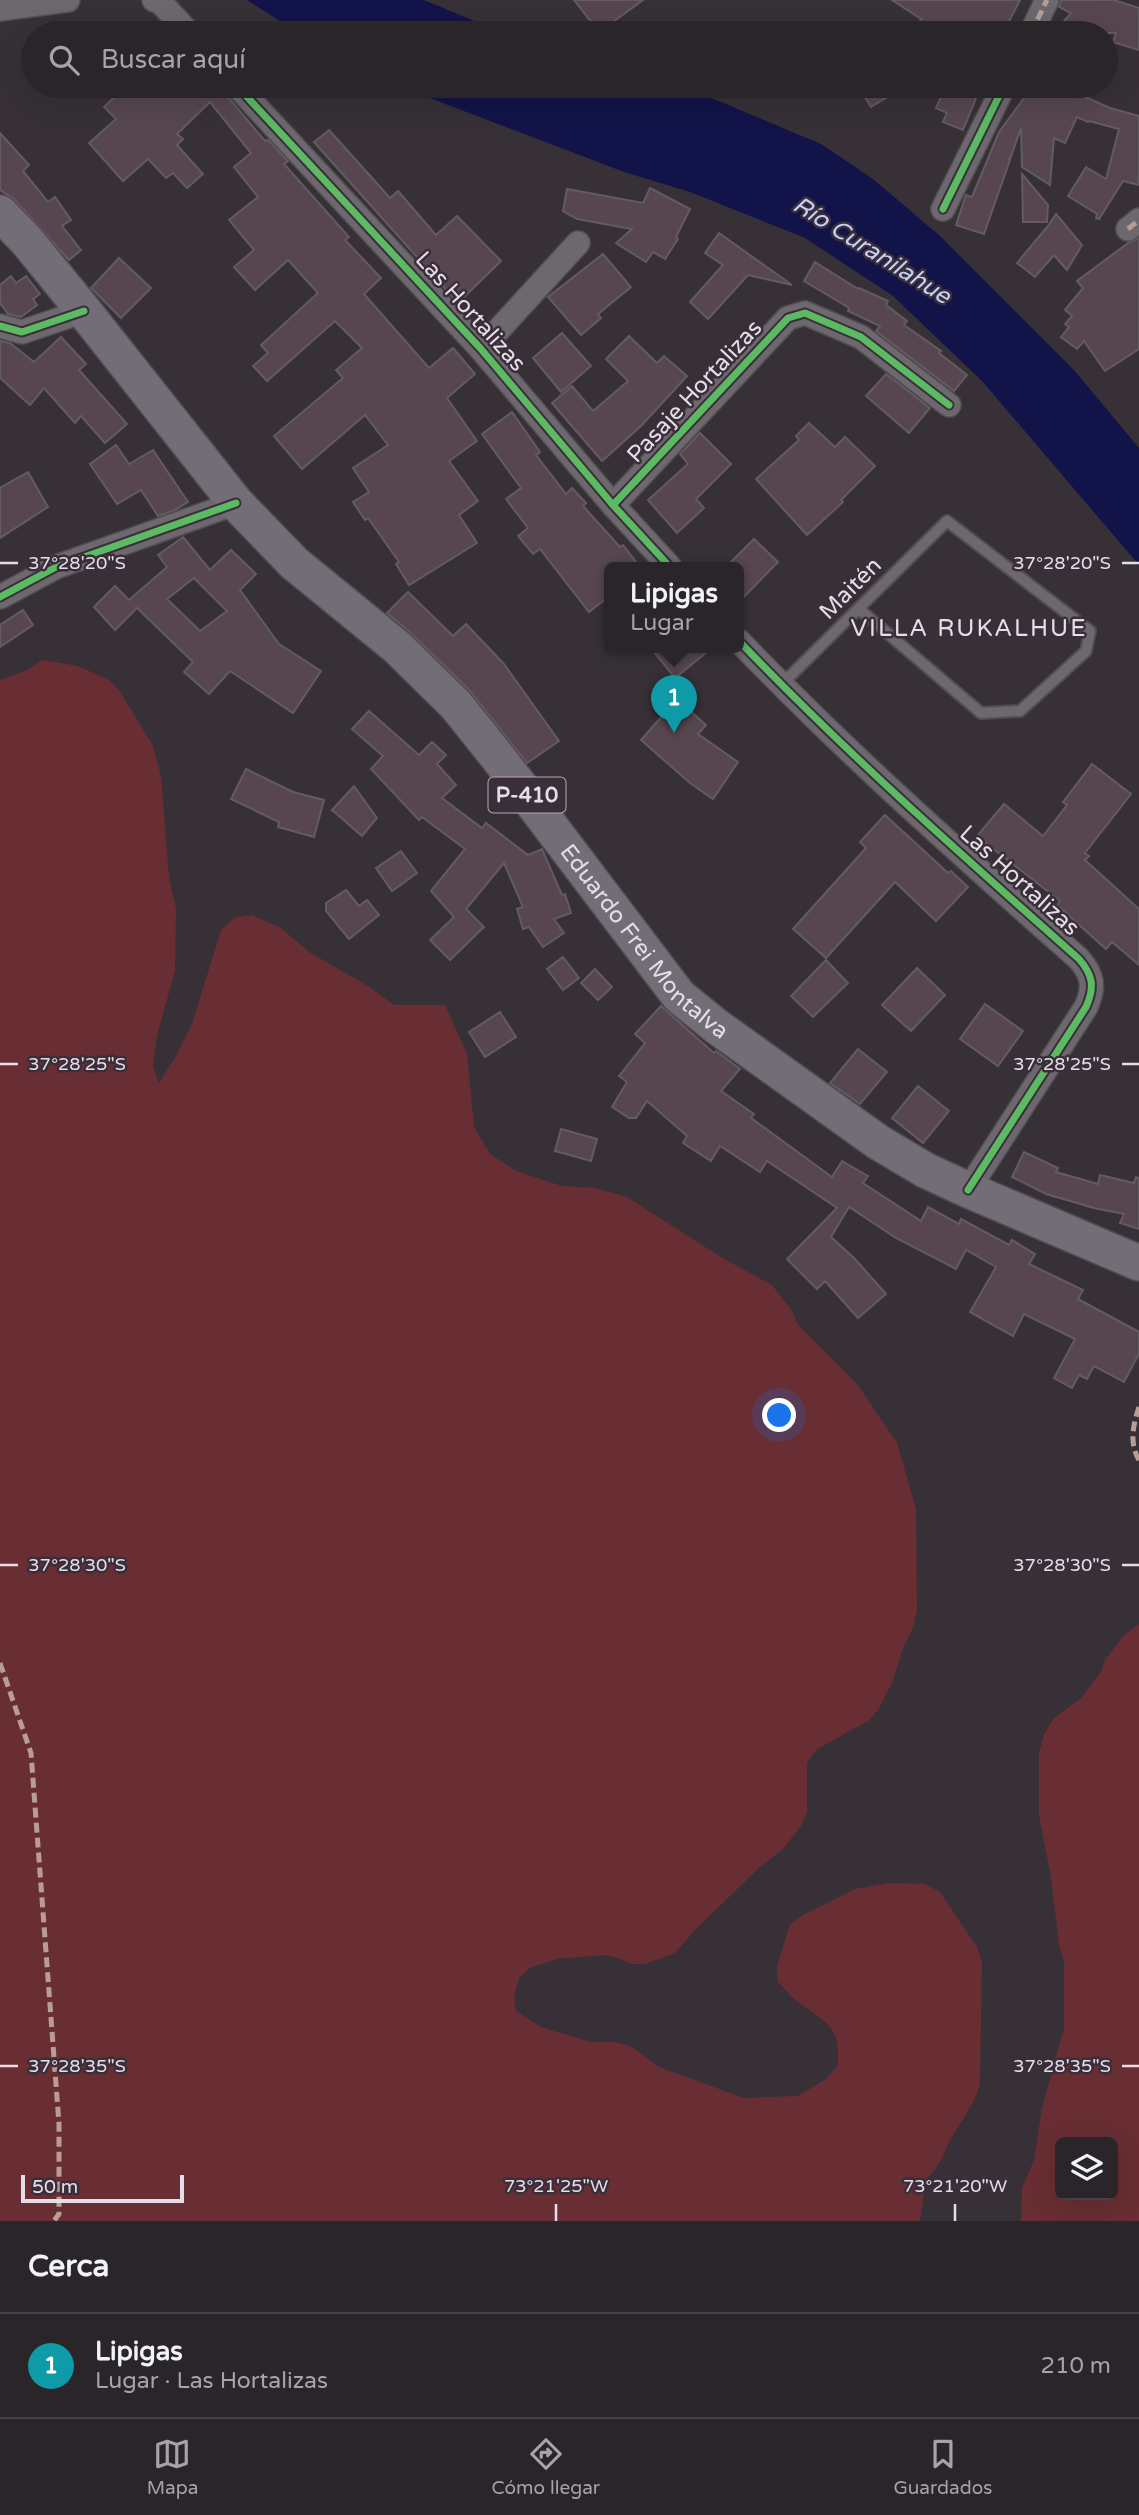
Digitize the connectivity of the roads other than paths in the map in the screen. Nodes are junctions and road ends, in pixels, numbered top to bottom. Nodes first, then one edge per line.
1 (68, 0) edge
2 (154, 0) edge
3 (1047, 0) edge
4 (0, 9) edge
5 (178, 21) edge
6 (1037, 21) edge
7 (248, 98) edge
8 (998, 98) edge
9 (943, 209) dead end
10 (0, 213) edge
11 (578, 243) dead end
12 (84, 311) junction
13 (0, 326) edge
14 (481, 349) junction
15 (949, 405) dead end
16 (236, 503) junction
17 (613, 505) junction
18 (665, 562) edge
19 (0, 597) edge
20 (859, 609) junction
21 (744, 646) edge
22 (781, 685) junction
23 (968, 1191) junction
24 (1139, 1263) edge

1 - 4 street
2 - 5 street
3 - 6 street
7 - 14 street, Las Hortalizas
8 - 9 street
10 - 12 main road, Eduardo Frei Montalva / P-410
11 - 14 street
12 - 13 street
12 - 16 main road, Eduardo Frei Montalva / P-410
14 - 17 street, Las Hortalizas
15 - 17 street, Pasaje Hortalizas
16 - 19 street
16 - 23 main road, Eduardo Frei Montalva / P-410
17 - 18 street, Las Hortalizas
20 - 20 lane, Maitén
20 - 22 lane, Maitén
21 - 22 street, Las Hortalizas
22 - 23 street, Las Hortalizas
23 - 24 main road, Eduardo Frei Montalva / P-410

